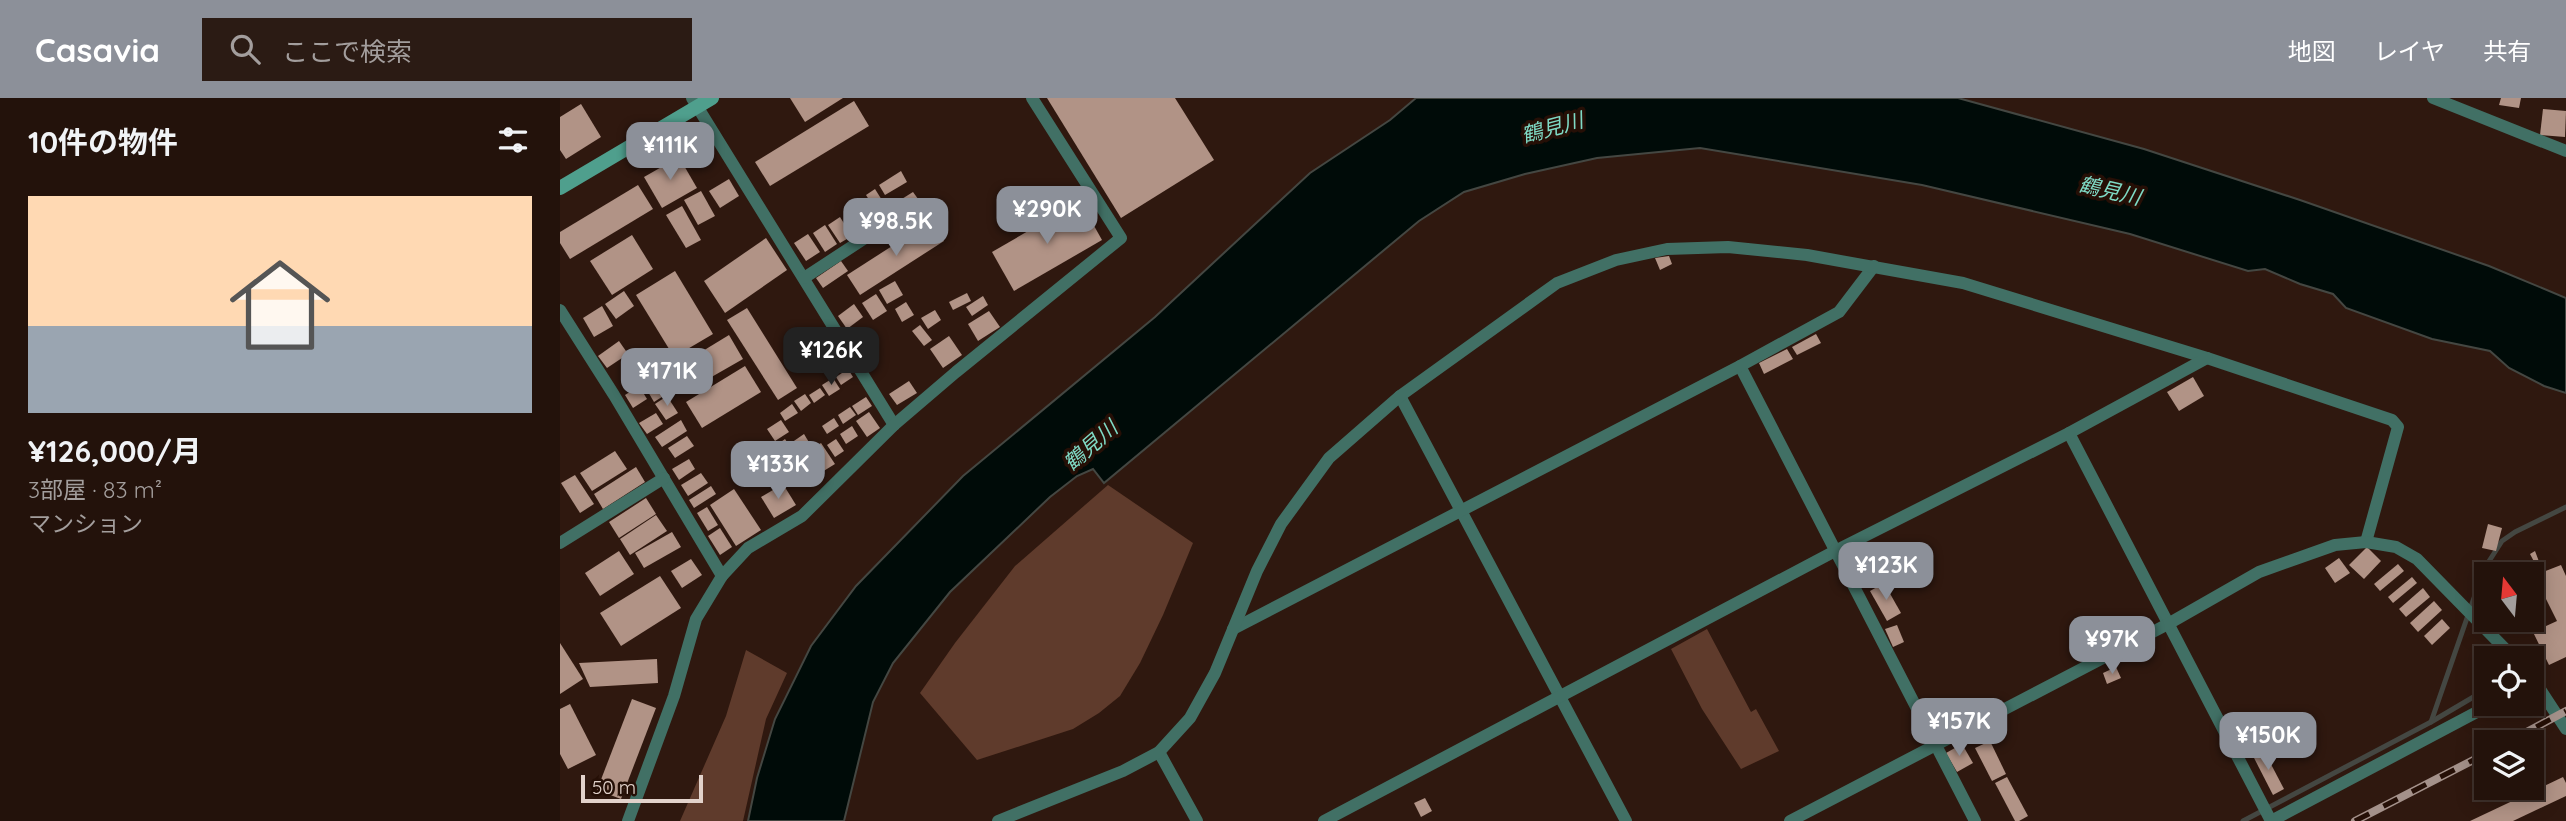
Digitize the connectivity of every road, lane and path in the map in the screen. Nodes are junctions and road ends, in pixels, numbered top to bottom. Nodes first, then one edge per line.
1 (712, 98) edge
2 (1032, 98) edge
3 (2433, 98) edge
4 (695, 102) edge
5 (2566, 151) edge
6 (560, 188) edge
7 (888, 223) dead end
8 (1874, 266) junction
9 (804, 278) junction
10 (560, 310) edge
11 (2207, 358) junction
12 (1740, 366) junction
13 (1400, 396) junction
14 (894, 425) junction
15 (2069, 433) junction
16 (664, 478) junction
17 (1461, 510) junction
18 (2366, 542) junction
19 (560, 543) edge
20 (1837, 550) junction
21 (722, 576) junction
22 (2168, 624) junction
23 (1233, 629) junction
24 (2503, 646) edge
25 (1560, 695) junction
26 (2544, 696) edge
27 (2474, 714) edge
28 (2566, 729) edge
29 (1934, 745) junction
30 (1159, 752) junction
31 (628, 821) edge
32 (998, 821) edge
33 (1197, 821) edge
34 (1324, 821) edge
35 (1626, 821) edge
36 (1790, 821) edge
37 (1975, 821) edge

1 - 4 street
2 - 14 street
3 - 5 street
4 - 6 street
4 - 9 street
7 - 9 street
8 - 11 street
8 - 12 street
8 - 13 street
9 - 14 street
10 - 16 street
11 - 15 street
11 - 18 street
12 - 17 street
12 - 20 street
13 - 17 street
13 - 23 street
14 - 21 street
15 - 20 street
15 - 22 street
16 - 19 street
16 - 21 street
17 - 23 street
17 - 25 street
18 - 22 street
18 - 24 street
20 - 25 street
20 - 29 street
21 - 31 street
22 - 27 street
22 - 29 street
23 - 30 street
25 - 34 street
25 - 35 street
26 - 28 street
29 - 36 street
29 - 37 street
30 - 32 street
30 - 33 street

